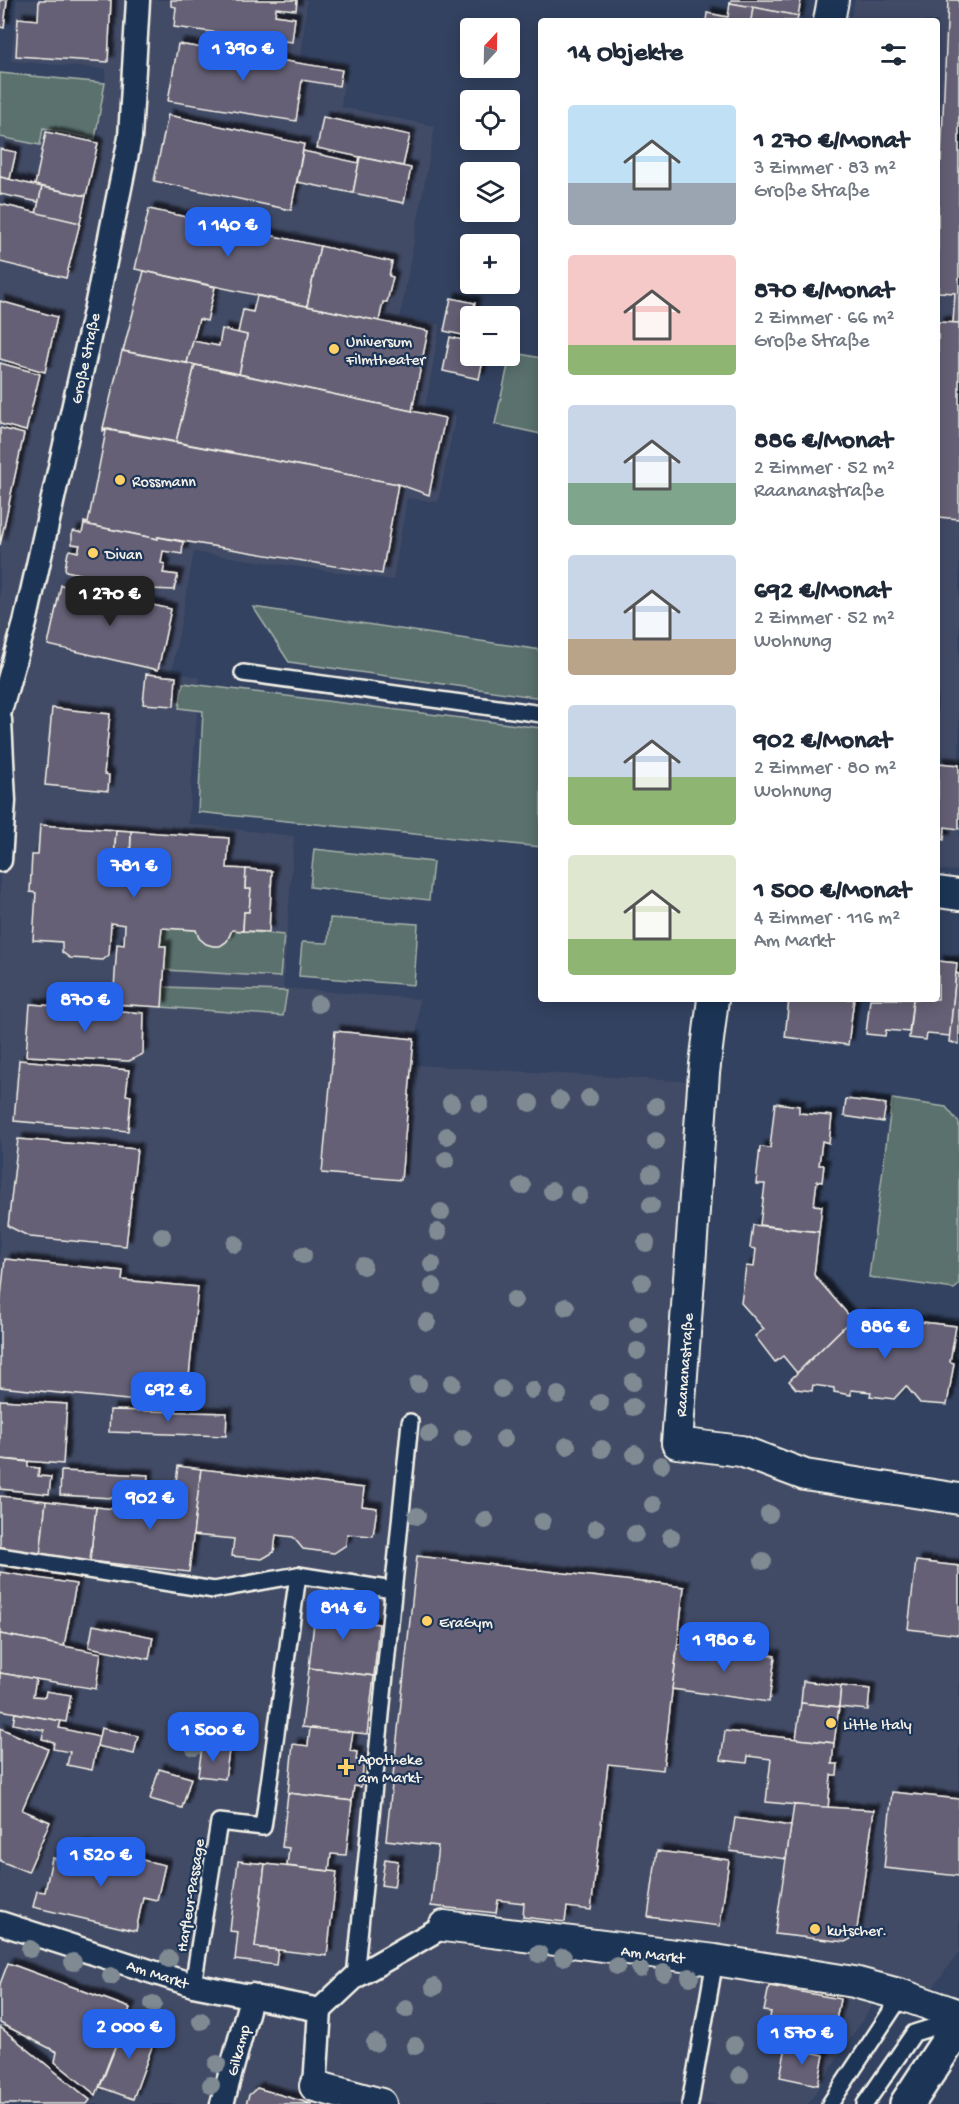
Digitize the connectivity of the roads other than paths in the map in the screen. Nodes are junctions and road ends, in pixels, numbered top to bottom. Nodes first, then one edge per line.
1 (138, 0) edge
2 (833, 0) edge
3 (830, 18) edge
4 (243, 673) dead end
5 (0, 711) edge
6 (538, 713) edge
7 (0, 720) edge
8 (0, 860) edge
9 (940, 892) edge
10 (959, 895) edge
11 (713, 1002) edge
12 (410, 1422) dead end
13 (959, 1499) edge
14 (0, 1556) edge
15 (298, 1575) junction
16 (393, 1590) junction
17 (0, 1923) edge
18 (444, 1926) joint
19 (715, 1960) junction
20 (355, 1977) junction
21 (194, 1985) junction
22 (252, 1995) junction
23 (902, 1995) junction
24 (320, 2010) junction
25 (959, 2017) edge
26 (959, 2025) edge
27 (315, 2086) joint
28 (222, 2104) edge
29 (381, 2104) edge
30 (690, 2104) edge
31 (830, 2104) edge
32 (865, 2104) edge
33 (907, 2104) edge

1 - 5 street, Große Straße
2 - 3 street
4 - 6 lane
7 - 8 street
9 - 10 street
11 - 13 street, Raananastraße
12 - 16 lane
14 - 15 lane
15 - 16 lane
15 - 21 lane, Harfleur-Passage
16 - 20 lane
17 - 21 street, Am Markt
18 - 19 street, Am Markt
18 - 20 street, Am Markt
19 - 23 street, Am Markt
19 - 30 lane
20 - 24 street, Am Markt
21 - 22 street, Am Markt
22 - 24 street, Am Markt
22 - 28 street, Gilkamp
23 - 25 street, Am Markt
23 - 31 lane
24 - 27 street
25 - 32 lane
26 - 33 main road
27 - 29 street

